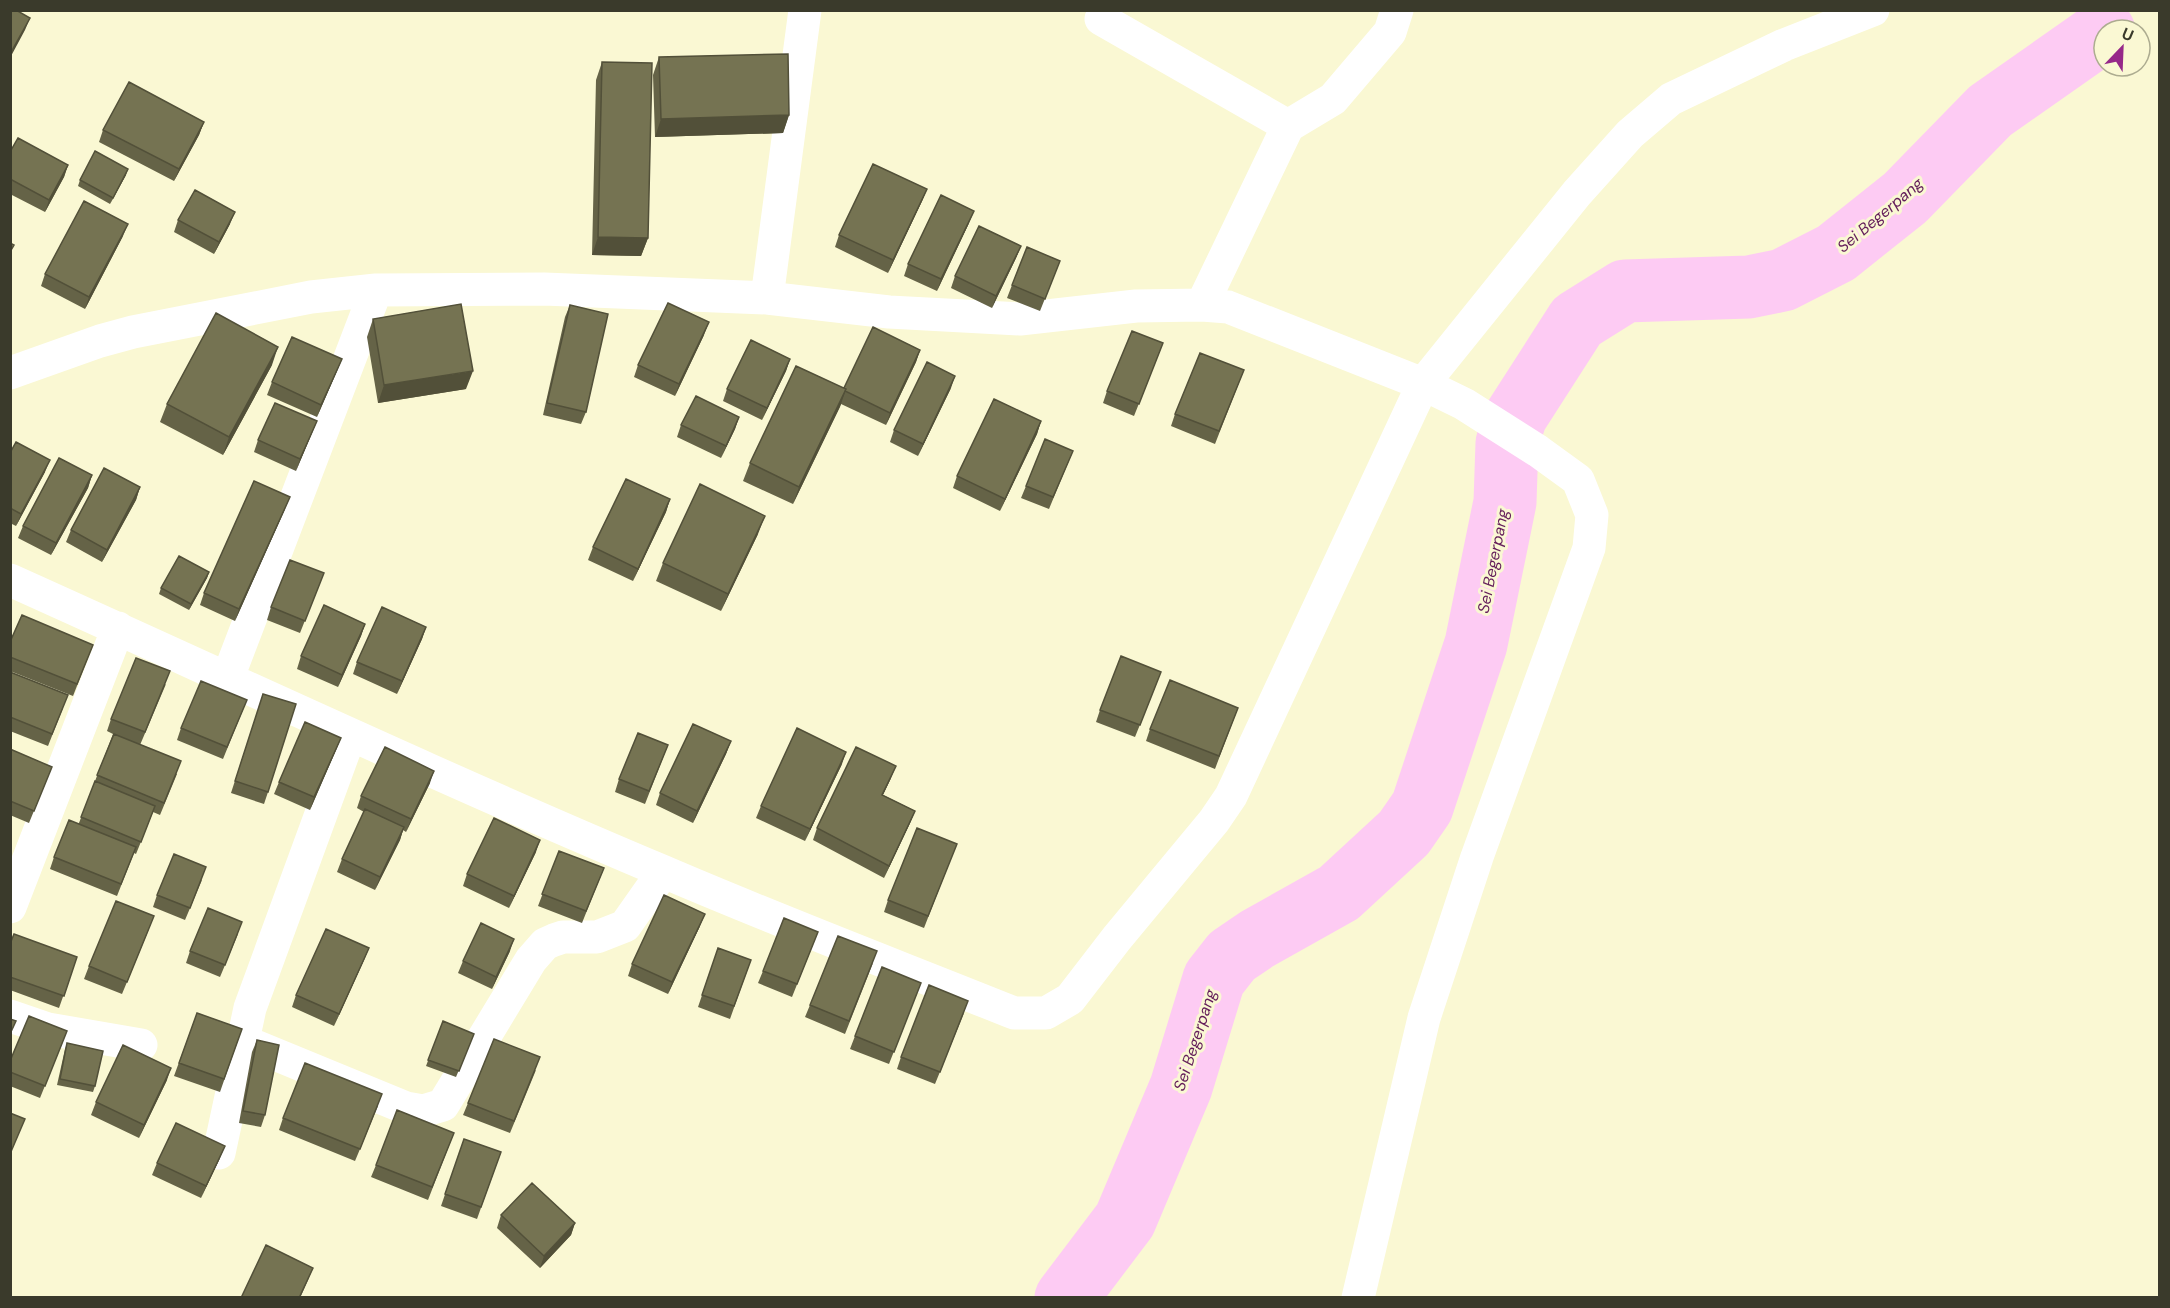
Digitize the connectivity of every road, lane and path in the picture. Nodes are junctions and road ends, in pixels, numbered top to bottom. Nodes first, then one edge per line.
1 (805, 10) edge
2 (1397, 10) edge
3 (1873, 10) edge
4 (1101, 19) dead end
5 (1823, 21) edge
6 (1288, 126) junction
7 (376, 290) junction
8 (767, 298) junction
9 (1202, 304) junction
10 (10, 373) edge
11 (1423, 384) junction
12 (10, 580) edge
13 (118, 628) junction
14 (228, 677) junction
15 (350, 735) junction
16 (663, 872) junction
17 (10, 907) edge
18 (10, 1016) edge
19 (243, 1041) junction
20 (141, 1045) dead end
21 (219, 1153) edge
22 (1358, 1298) edge

1 - 8 street
2 - 6 street
3 - 5 street
4 - 6 street
5 - 11 street
6 - 9 street
7 - 8 street
7 - 10 street
7 - 14 street
8 - 9 street
9 - 11 street
11 - 16 street
11 - 22 street
12 - 13 street
13 - 14 street
13 - 17 street
14 - 15 street
15 - 16 street
15 - 19 street
16 - 19 street
18 - 20 street
19 - 21 street

